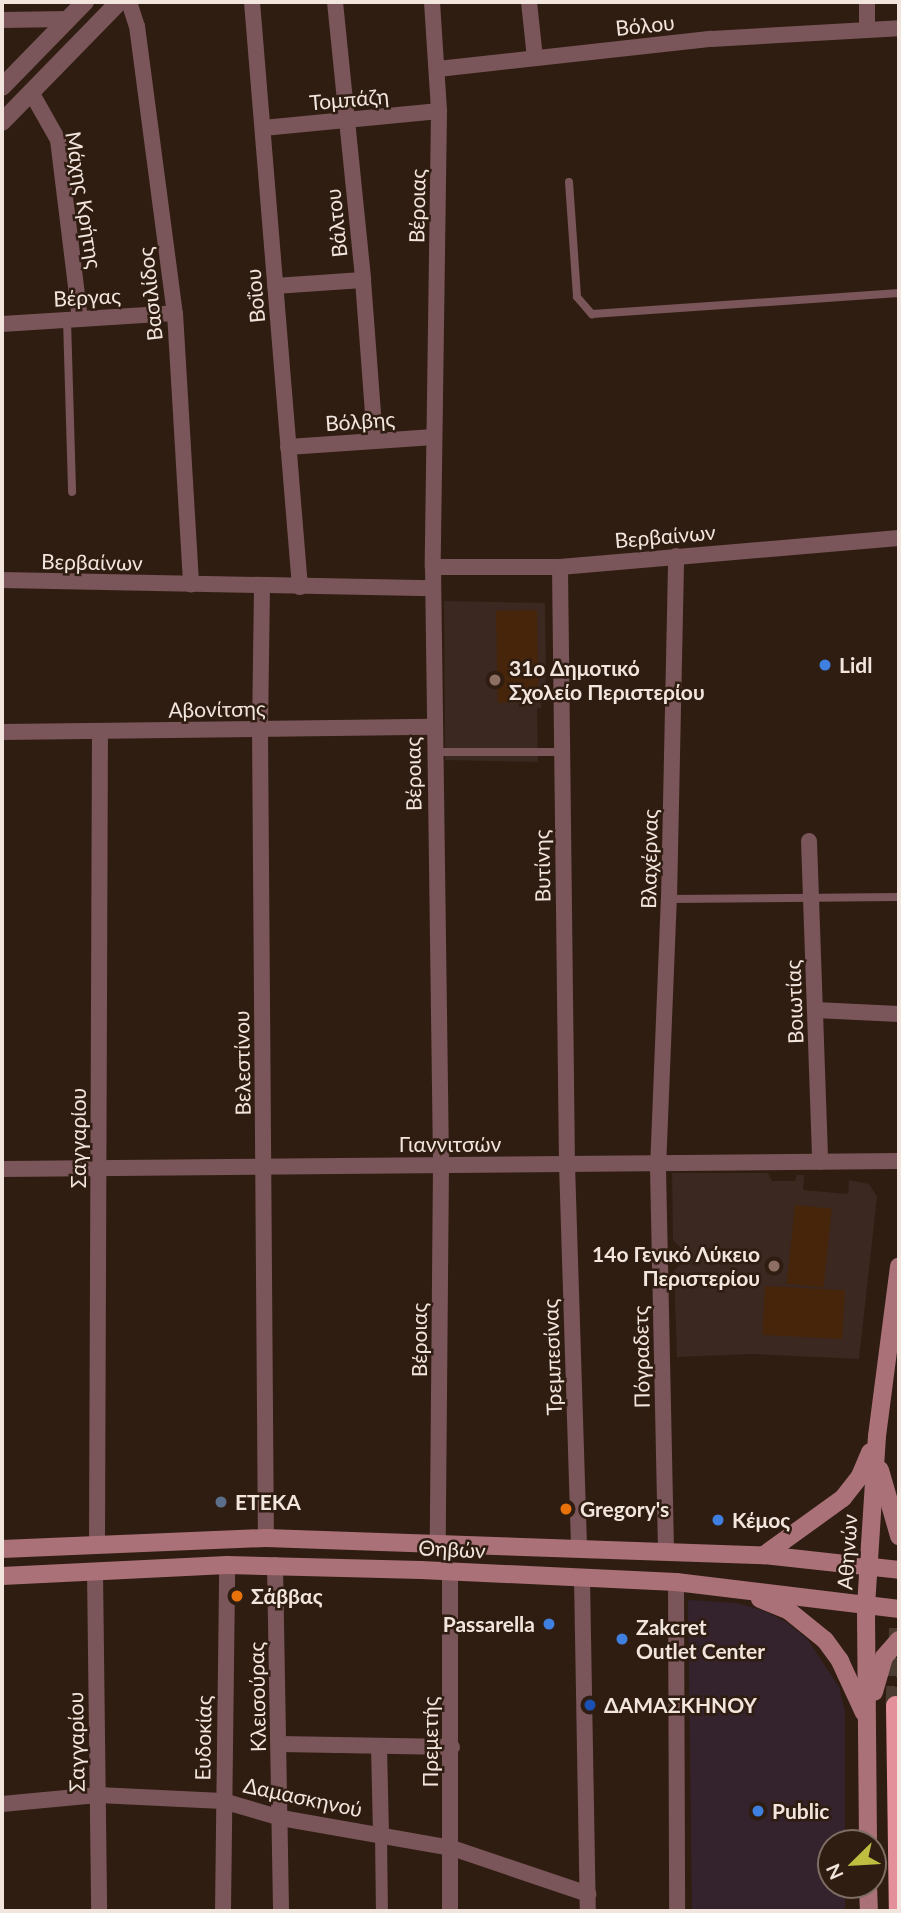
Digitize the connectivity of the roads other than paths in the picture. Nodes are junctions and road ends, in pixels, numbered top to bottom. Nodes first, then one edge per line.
1 (85, 2) edge
2 (119, 2) edge
3 (129, 2) edge
4 (251, 2) edge
5 (335, 2) edge
6 (432, 2) edge
7 (529, 2) edge
8 (867, 2) edge
9 (69, 19) junction
10 (2, 20) edge
11 (899, 28) edge
12 (867, 29) junction
13 (535, 58) junction
14 (438, 69) junction
15 (2, 86) edge
16 (31, 92) junction
17 (439, 111) junction
18 (347, 120) junction
19 (2, 122) edge
20 (263, 128) junction
21 (569, 183) dead end
22 (363, 280) junction
23 (275, 286) junction
24 (899, 293) edge
25 (175, 313) junction
26 (73, 319) junction
27 (2, 324) edge
28 (434, 437) junction
29 (375, 440) junction
30 (288, 447) junction
31 (72, 492) dead end
32 (899, 538) edge
33 (676, 556) junction
34 (433, 567) junction
35 (560, 567) junction
36 (2, 580) edge
37 (191, 585) junction
38 (262, 587) junction
39 (300, 587) junction
40 (433, 588) junction
41 (433, 727) junction
42 (260, 729) junction
43 (100, 731) junction
44 (2, 732) edge
45 (434, 752) junction
46 (562, 752) junction
47 (809, 841) dead end
48 (811, 897) junction
49 (899, 897) edge
50 (669, 899) junction
51 (815, 1010) junction
52 (899, 1014) edge
53 (899, 1161) edge
54 (820, 1162) junction
55 (659, 1163) junction
56 (567, 1164) junction
57 (441, 1165) junction
58 (264, 1166) junction
59 (98, 1168) junction
60 (2, 1169) edge
61 (899, 1266) edge
62 (877, 1436) junction
63 (899, 1536) edge
64 (266, 1538) junction
65 (97, 1544) junction
66 (438, 1546) junction
67 (2, 1549) edge
68 (579, 1549) junction
69 (666, 1550) junction
70 (764, 1555) junction
71 (227, 1565) junction
72 (275, 1565) junction
73 (884, 1568) edge
74 (96, 1572) junction
75 (450, 1572) junction
76 (2, 1576) edge
77 (582, 1578) junction
78 (676, 1582) junction
79 (899, 1583) edge
80 (737, 1590) junction
81 (899, 1593) edge
82 (866, 1606) junction
83 (893, 1609) edge
84 (899, 1640) edge
85 (895, 1705) dead end
86 (868, 1722) junction
87 (279, 1744) junction
88 (379, 1746) junction
89 (452, 1747) junction
90 (99, 1796) junction
91 (223, 1801) junction
92 (2, 1804) edge
93 (281, 1818) junction
94 (868, 1829) edge
95 (381, 1834) junction
96 (452, 1848) junction
97 (587, 1894) junction
98 (99, 1911) edge
99 (223, 1911) edge
100 (281, 1911) edge
101 (382, 1911) edge
102 (450, 1911) edge
103 (588, 1911) edge
104 (677, 1911) edge
105 (898, 1911) edge

1 - 9 street
2 - 16 street
3 - 25 street, Βασιλίδος
4 - 20 street, Βοΐου
5 - 18 street, Βάλτου
6 - 14 street, Βέροιας
7 - 13 street
8 - 12 street
9 - 10 street
9 - 15 street
11 - 12 street, Βόλου
12 - 13 street, Βόλου
13 - 14 street, Βόλου
14 - 17 street, Βέροιας
16 - 19 street
16 - 26 street, Μάχης Κρήτης
17 - 18 street, Τομπάζη
17 - 28 street, Βέροιας
18 - 20 street, Τομπάζη
18 - 22 street, Βάλτου
20 - 23 street, Βοΐου
21 - 24 lane
22 - 23 street
22 - 29 street, Βάλτου
23 - 30 street, Βοΐου
25 - 26 street, Βέργας
25 - 37 street, Βασιλίδος
26 - 27 street, Βέργας
26 - 31 lane, Μάχης Κρήτης
28 - 29 street, Βόλβης
28 - 34 street, Βέροιας
29 - 30 street, Βόλβης
30 - 39 street, Βοΐου
32 - 33 street, Βερβαίνων
33 - 35 street, Βερβαίνων
33 - 50 street, Βλαχέρνας
34 - 35 street, Βερβαίνων
34 - 40 street, Βέροιας
35 - 46 street, Βυτίνης
36 - 37 street, Βερβαίνων
37 - 38 street, Βερβαίνων
38 - 39 street, Βερβαίνων
38 - 42 street, Βελεστίνου
39 - 40 street, Βερβαίνων
40 - 41 street, Βέροιας
41 - 42 street, Αβονίτσης
41 - 45 street, Βέροιας
42 - 43 street, Αβονίτσης
42 - 58 street, Βελεστίνου
43 - 44 street, Αβονίτσης
43 - 59 street, Σαγγαρίου
45 - 46 lane
45 - 57 street, Βέροιας
46 - 56 street, Βυτίνης
47 - 48 street, Βοιωτίας
48 - 49 lane
48 - 50 lane
48 - 51 street, Βοιωτίας
50 - 55 street, Βλαχέρνας
51 - 52 street
51 - 54 street, Βοιωτίας
53 - 54 street, Γιαννιτσών
54 - 55 street, Γιαννιτσών
55 - 56 street, Γιαννιτσών
55 - 69 street, Πόγραδετς
56 - 57 street, Γιαννιτσών
56 - 68 street, Τρεμπεσίνας
57 - 58 street, Γιαννιτσών
57 - 66 street, Βέροιας
58 - 59 street, Γιαννιτσών
58 - 64 street, Βελεστίνου
59 - 60 street, Γιαννιτσών
59 - 65 street, Σαγγαρίου
61 - 62 main road, Αθηνών
62 - 63 main road
62 - 70 main road
62 - 73 main road, Αθηνών
64 - 65 main road, Θηβών
64 - 66 main road, Θηβών
65 - 67 main road, Θηβών
66 - 68 main road, Θηβών
68 - 69 main road, Θηβών
69 - 70 main road, Θηβών
70 - 73 main road, Θηβών
71 - 72 main road, Θηβών
71 - 74 main road, Θηβών
71 - 91 street, Ευδοκίας
72 - 75 main road, Θηβών
72 - 87 street, Κλεισούρας
73 - 79 main road
73 - 82 main road, Αθηνών
74 - 76 main road, Θηβών
74 - 90 street, Σαγγαρίου
75 - 77 main road, Θηβών
75 - 89 street, Πρεμετής
77 - 78 main road, Θηβών
77 - 97 street
78 - 80 main road, Θηβών
78 - 104 street
80 - 82 main road, Θηβών
80 - 86 main road
81 - 83 main road
82 - 83 main road, Θηβών
82 - 86 main road, Αθηνών
84 - 86 main road
85 - 105 highway
86 - 94 main road, Αθηνών
87 - 88 street
87 - 93 street, Κλεισούρας
88 - 89 street
88 - 95 street
89 - 96 street, Πρεμετής
90 - 91 street, Δαμασκηνού
90 - 92 street, Δαμασκηνού
90 - 98 street, Σαγγαρίου
91 - 93 street, Δαμασκηνού
91 - 99 street, Ευδοκίας
93 - 95 street, Δαμασκηνού
93 - 100 street, Κλεισούρας
95 - 96 street, Δαμασκηνού
95 - 101 street
96 - 97 street, Δαμασκηνού
96 - 102 street, Πρεμετής
97 - 103 street

